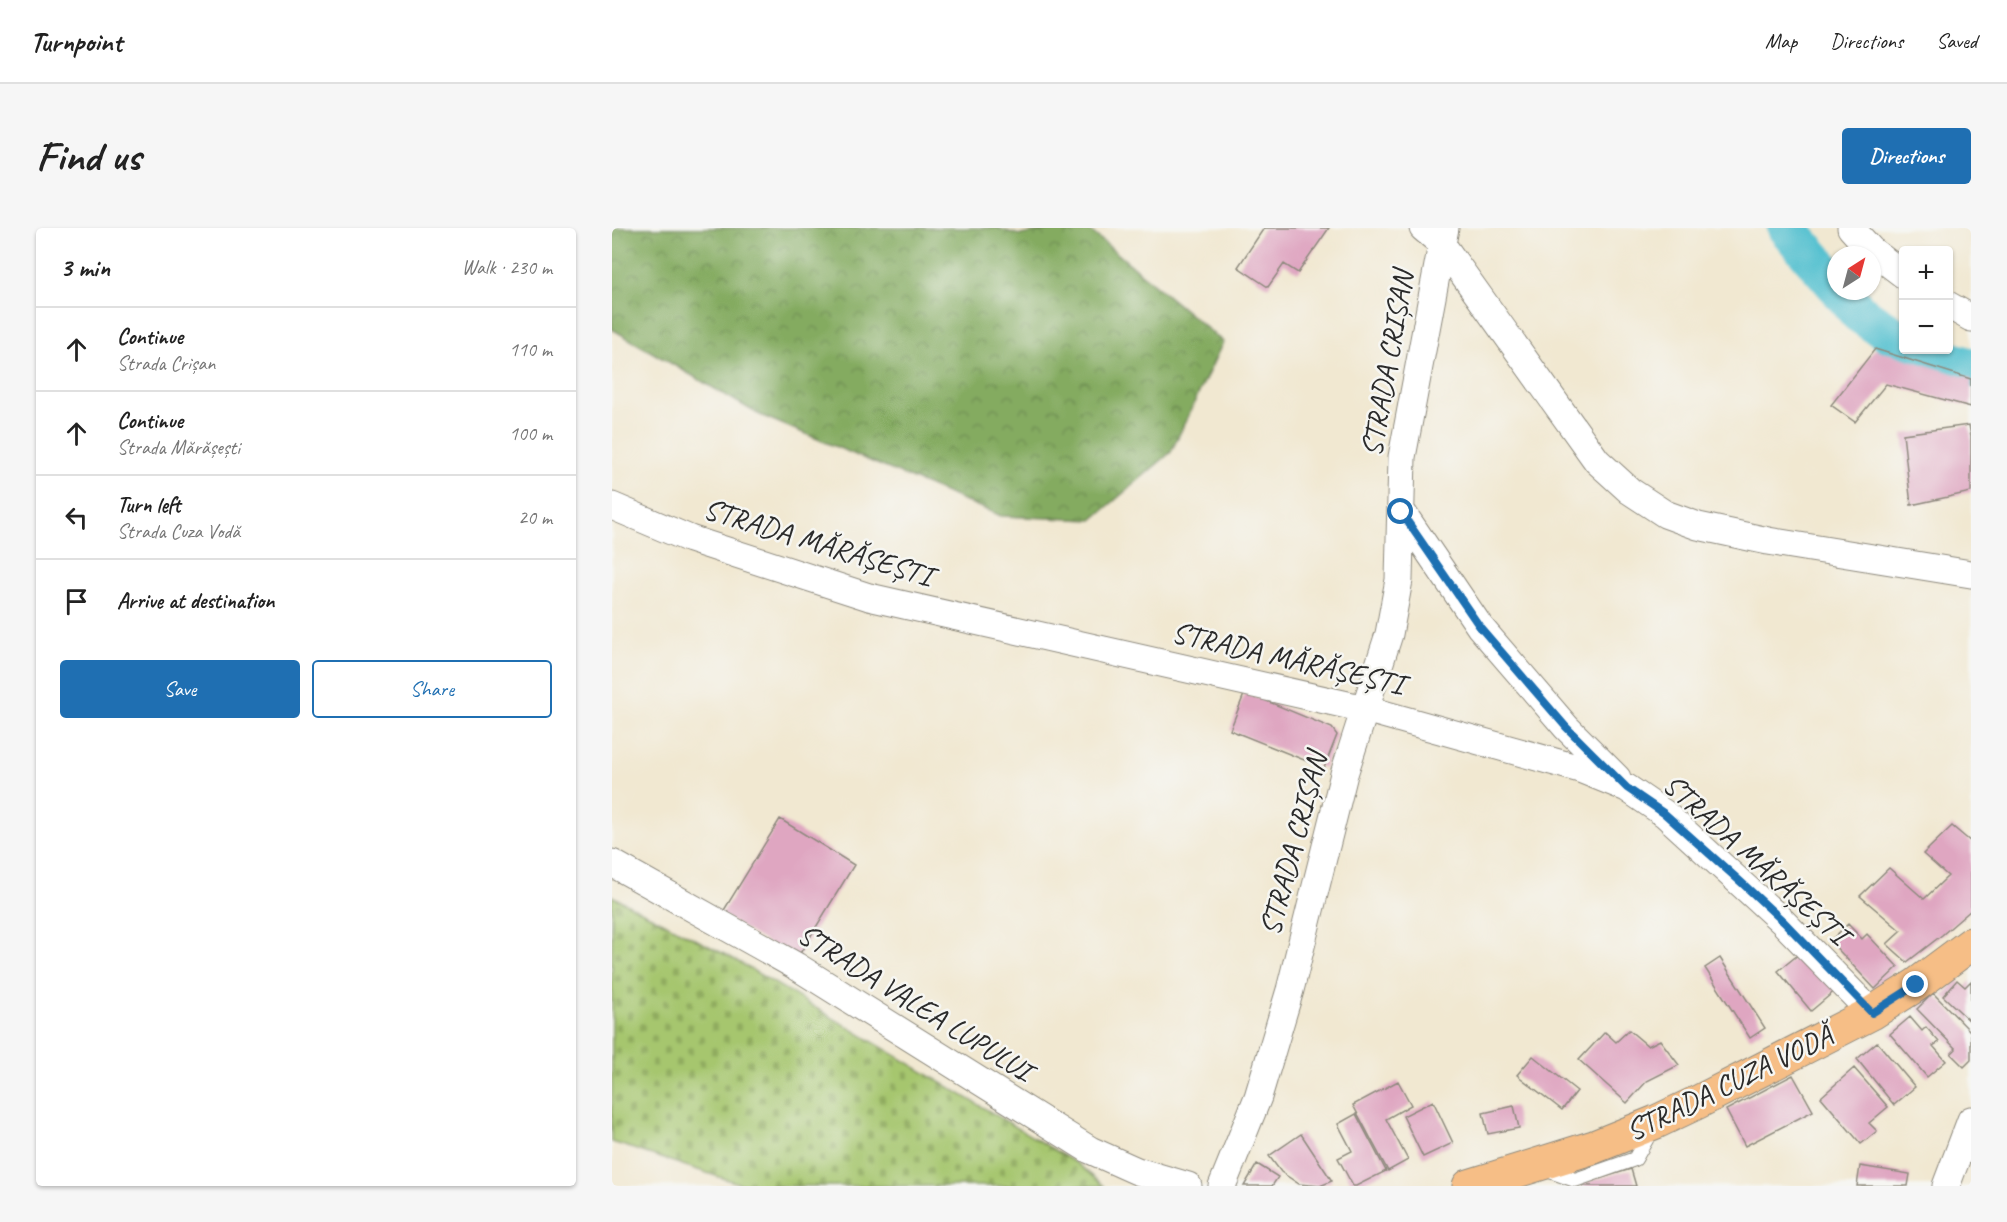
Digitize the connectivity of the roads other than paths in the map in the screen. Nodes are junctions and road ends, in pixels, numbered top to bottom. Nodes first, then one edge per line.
1 (1851, 228) edge
2 (1436, 233) edge
3 (1899, 270) edge
4 (1953, 307) edge
5 (1971, 318) edge
6 (612, 507) edge
7 (1401, 512) junction
8 (1971, 574) edge
9 (1365, 709) junction
10 (1627, 788) junction
11 (612, 863) edge
12 (1971, 944) edge
13 (1872, 1013) junction
14 (1971, 1120) edge
15 (1188, 1186) edge
16 (1222, 1186) edge
17 (1469, 1186) edge
18 (1947, 1186) edge

1 - 3 street
2 - 7 street, STRADA CRIȘAN
2 - 8 street
4 - 5 street
6 - 9 street, STRADA MĂRĂȘEȘTI
7 - 9 street, STRADA CRIȘAN
7 - 10 street
9 - 10 street, STRADA MĂRĂȘEȘTI
9 - 16 street, STRADA CRIȘAN
10 - 13 street, STRADA MĂRĂȘEȘTI
11 - 15 street, STRADA VALEA LUPULUI
12 - 13 main road, STRADA CUZA VODĂ
13 - 17 main road, STRADA CUZA VODĂ
14 - 18 street

